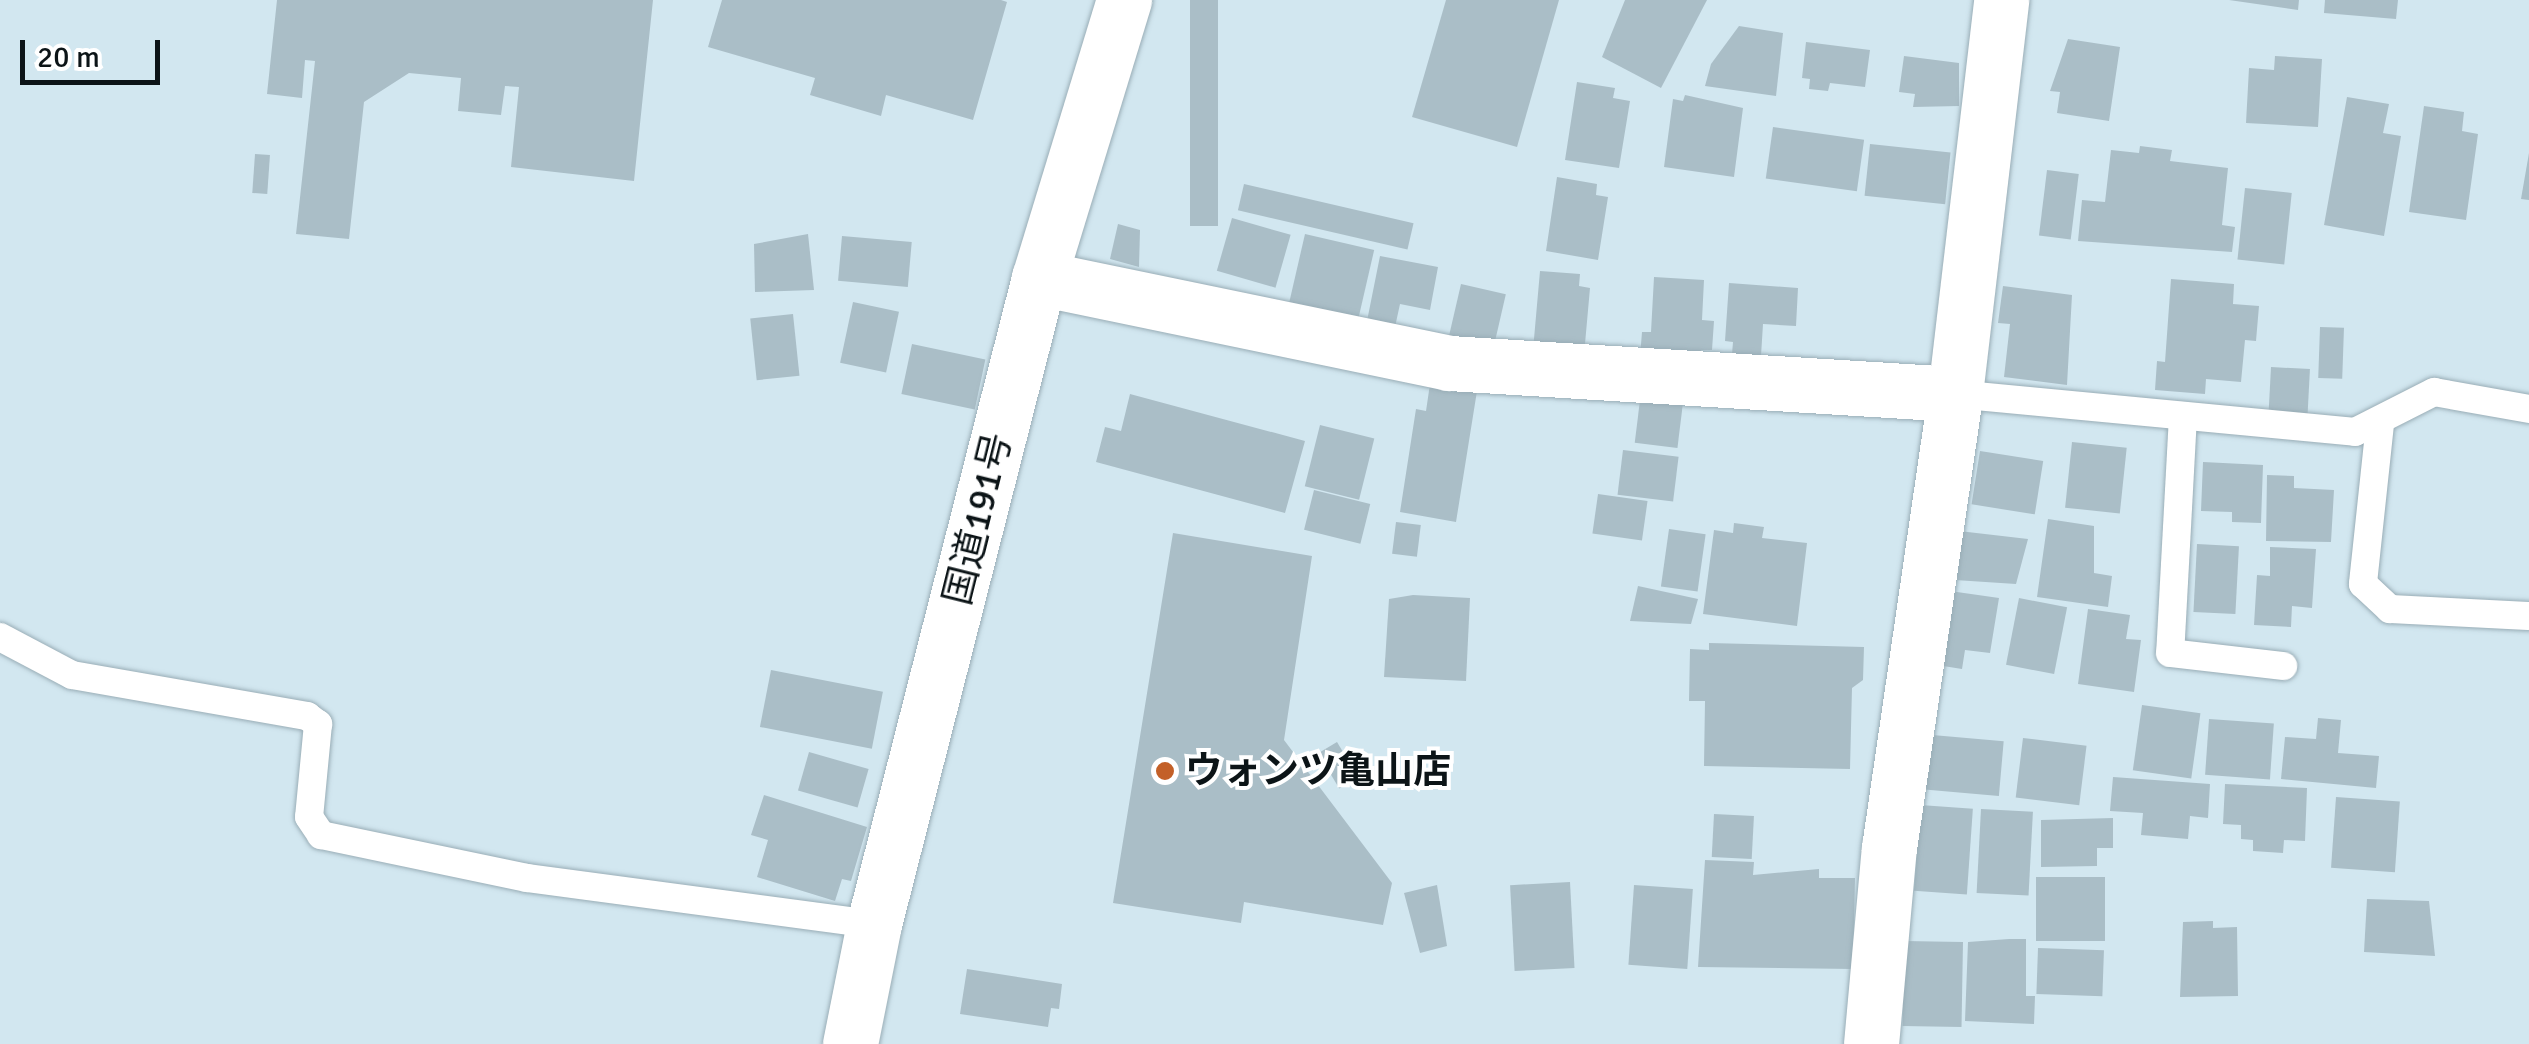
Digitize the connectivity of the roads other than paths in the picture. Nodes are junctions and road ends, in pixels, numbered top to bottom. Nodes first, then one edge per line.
1 (1124, 0) edge
2 (2000, 0) edge
3 (1040, 278) junction
4 (1955, 394) junction
5 (2529, 408) edge
6 (2182, 416) junction
7 (2380, 424) junction
8 (2529, 616) edge
9 (0, 637) edge
10 (2283, 666) dead end
11 (874, 924) junction
12 (850, 1044) edge
13 (1871, 1044) edge

1 - 3 main road, 国道191号
2 - 4 main road
3 - 4 main road
3 - 11 main road, 国道191号
4 - 6 lane
4 - 13 main road
5 - 7 lane
6 - 7 lane
6 - 10 lane
7 - 8 lane
9 - 11 lane
11 - 12 main road, 国道191号

